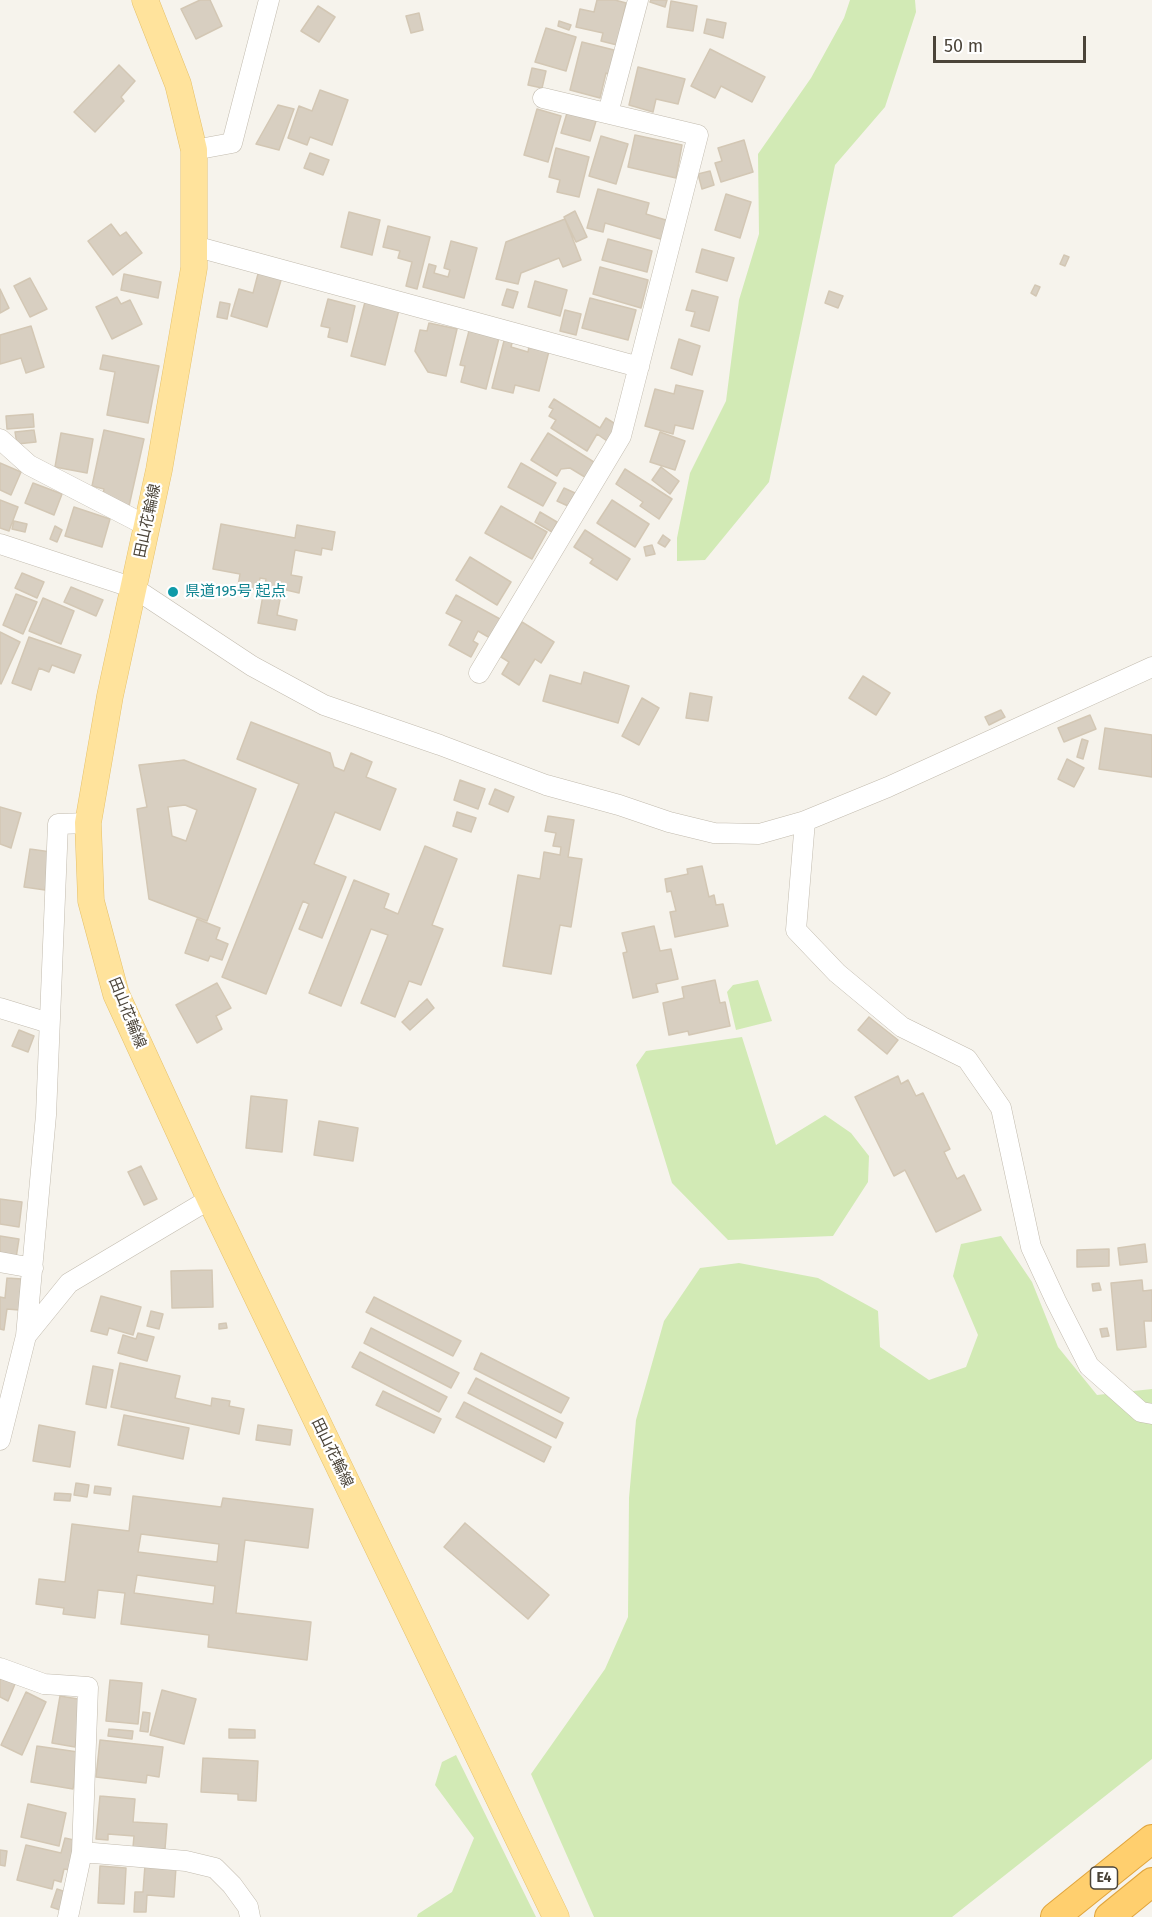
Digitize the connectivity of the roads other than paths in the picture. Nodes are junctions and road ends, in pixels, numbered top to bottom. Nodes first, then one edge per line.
1 (145, 0) edge
2 (269, 0) edge
3 (638, 0) edge
4 (543, 98) dead end
5 (608, 114) junction
6 (194, 150) junction
7 (194, 246) junction
8 (639, 367) junction
9 (0, 439) edge
10 (147, 526) junction
11 (0, 544) edge
12 (134, 588) junction
13 (1152, 667) edge
14 (478, 673) dead end
15 (805, 821) junction
16 (88, 823) junction
17 (0, 1008) edge
18 (49, 1023) junction
19 (210, 1199) junction
20 (0, 1262) edge
21 (33, 1268) junction
22 (27, 1336) junction
23 (1152, 1414) edge
24 (0, 1440) edge
25 (0, 1668) edge
26 (1152, 1839) edge
27 (82, 1852) junction
28 (1152, 1882) edge
29 (68, 1917) edge
30 (250, 1917) edge
31 (556, 1917) edge
32 (1055, 1917) edge
33 (1109, 1917) edge

1 - 6 main road, 田山花輪線
2 - 6 street
3 - 5 street
4 - 5 street
5 - 8 street
6 - 7 main road, 田山花輪線
7 - 8 street
7 - 10 main road, 田山花輪線
8 - 14 street
9 - 10 street
10 - 12 main road, 田山花輪線
11 - 12 street
12 - 15 street
12 - 16 main road, 田山花輪線
13 - 15 street
15 - 23 street
16 - 18 street
16 - 19 main road, 田山花輪線
17 - 18 street
18 - 21 street
19 - 22 street
19 - 31 main road, 田山花輪線
20 - 21 street
21 - 22 street
22 - 24 street
25 - 27 street
26 - 32 highway, E4
27 - 29 street
27 - 30 street
28 - 33 highway, E4

